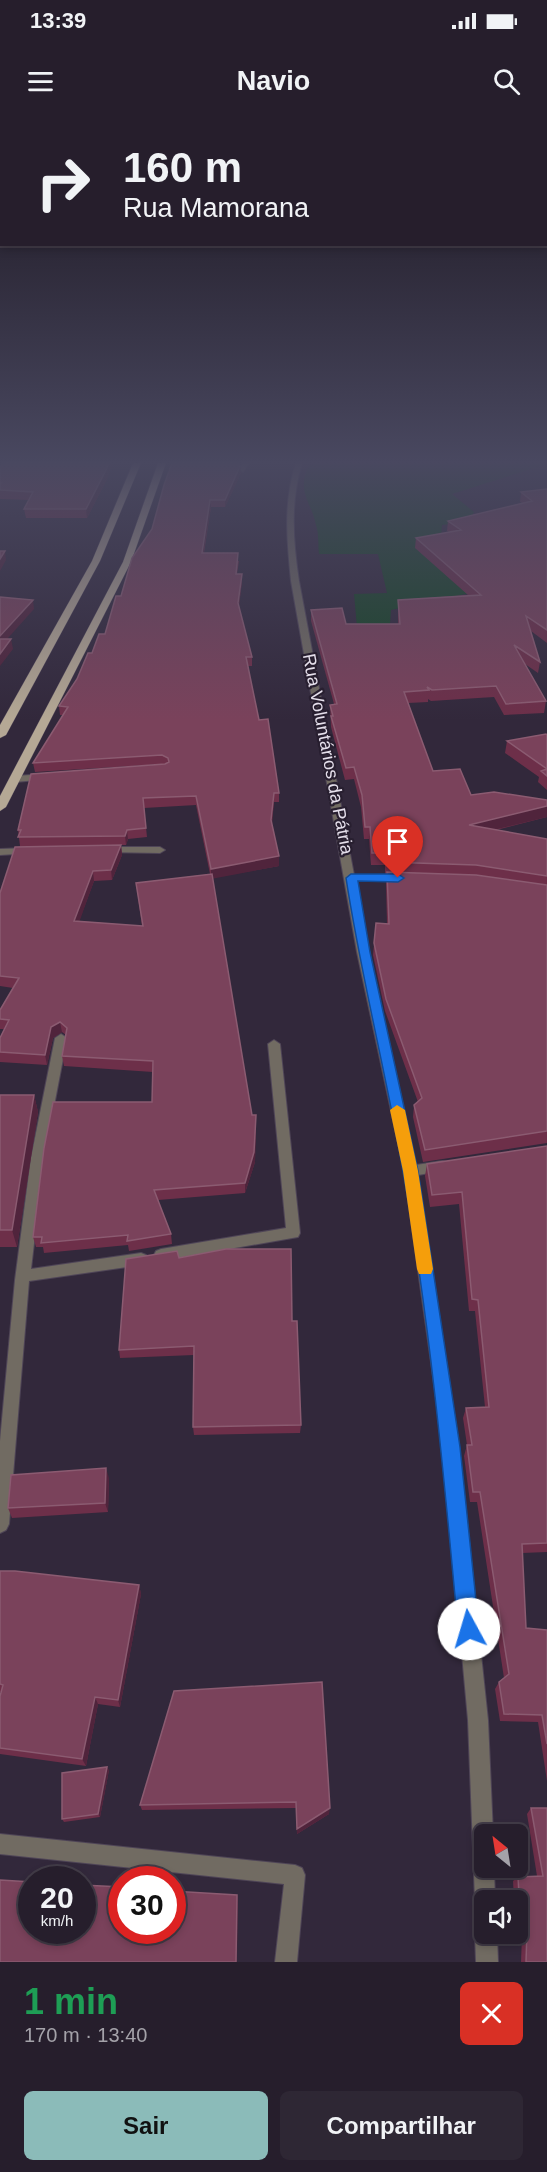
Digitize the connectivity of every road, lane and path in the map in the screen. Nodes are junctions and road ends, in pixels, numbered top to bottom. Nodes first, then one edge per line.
1 (101, 549) edge
2 (132, 549) edge
3 (291, 549) edge
4 (0, 735) edge
5 (61, 776) edge
6 (15, 779) junction
7 (0, 807) edge
8 (90, 850) edge
9 (160, 850) dead end
10 (44, 851) edge
11 (0, 852) edge
12 (351, 878) junction
13 (410, 878) edge
14 (61, 1038) edge
15 (274, 1044) dead end
16 (456, 1164) edge
17 (411, 1171) junction
18 (24, 1276) junction
19 (0, 1524) edge
20 (0, 1844) edge
21 (484, 1890) edge
22 (486, 1944) edge
23 (286, 1962) edge
24 (487, 1962) edge

1 - 4 main road
2 - 6 main road
3 - 12 street, Rua Voluntários da Pátria
5 - 6 street
6 - 7 main road
8 - 9 street
10 - 11 street
12 - 13 street
12 - 17 street, Rua Voluntários da Pátria
14 - 18 street
15 - 18 street
16 - 17 street
17 - 21 street, Rua Voluntários da Pátria
18 - 19 street
20 - 23 street
22 - 24 street

